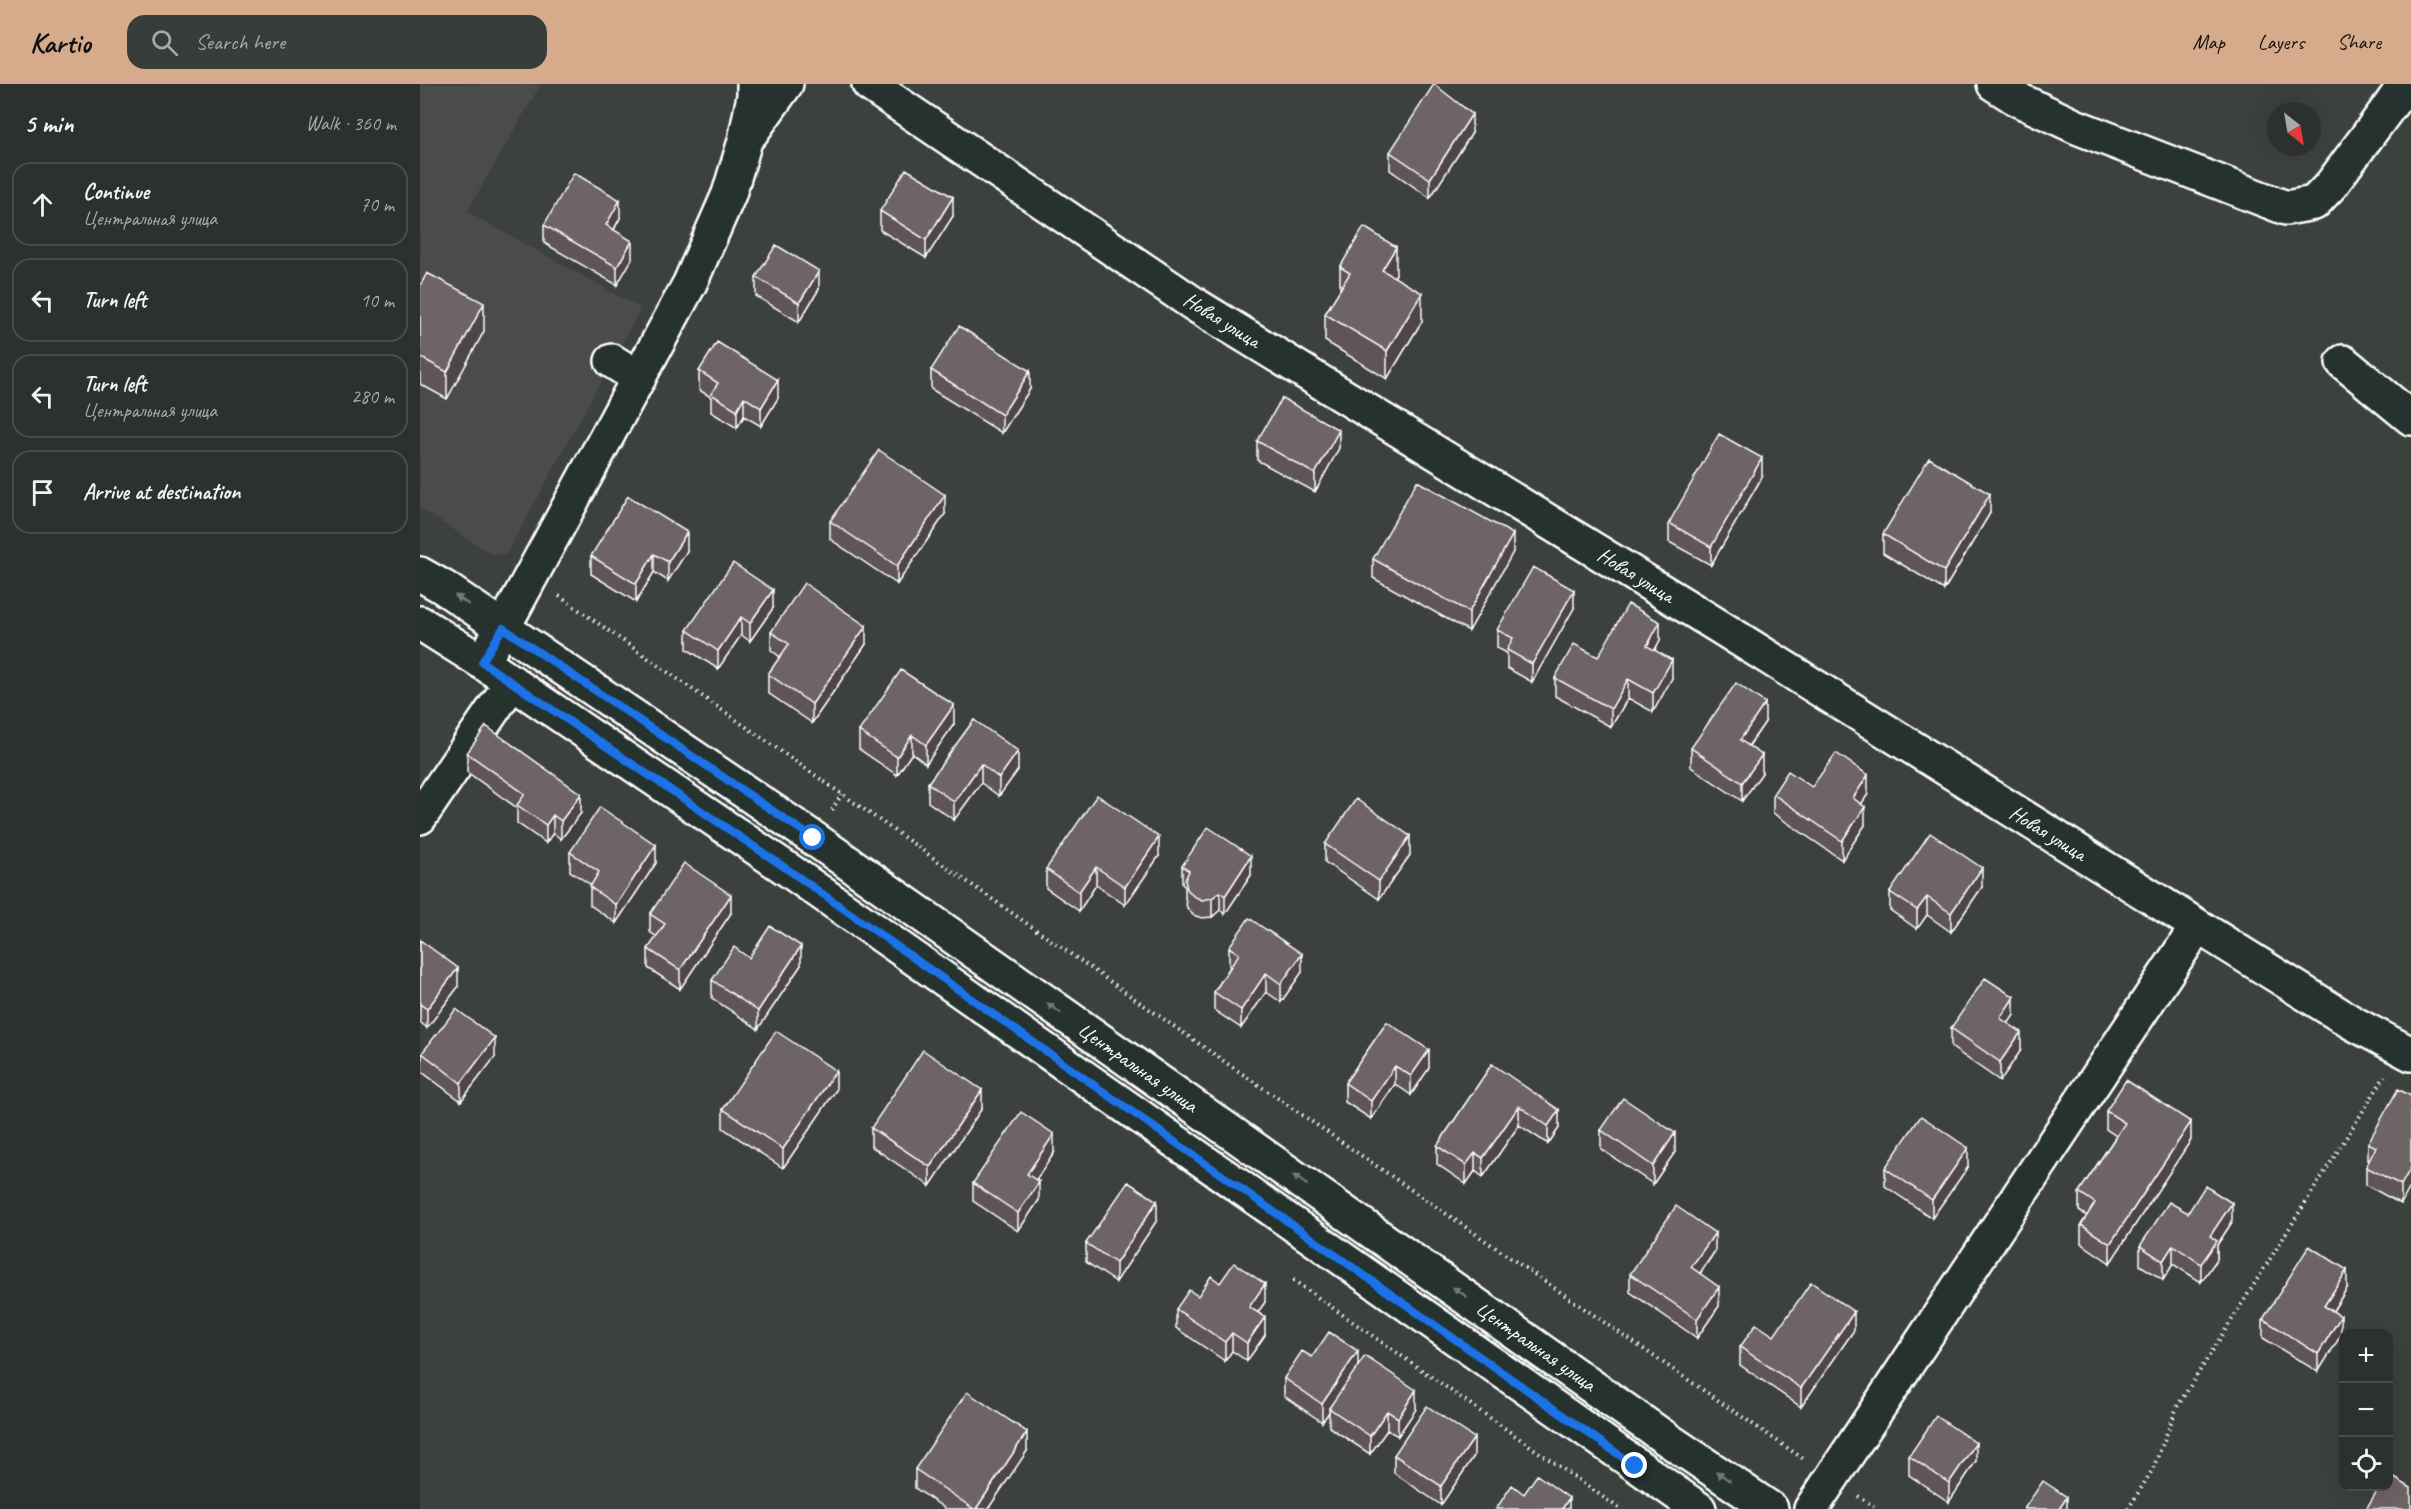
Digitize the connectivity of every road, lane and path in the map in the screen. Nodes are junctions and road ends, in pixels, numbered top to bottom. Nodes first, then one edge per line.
1 (754, 84) edge
2 (786, 84) edge
3 (869, 84) edge
4 (1994, 84) edge
5 (2406, 84) edge
6 (745, 141) junction
7 (2343, 362) dead end
8 (2411, 418) edge
9 (420, 574) edge
10 (531, 576) junction
11 (420, 623) edge
12 (503, 628) junction
13 (482, 662) junction
14 (512, 682) junction
15 (420, 817) edge
16 (2197, 927) junction
17 (2406, 1052) edge
18 (1293, 1280) dead end
19 (1831, 1478) junction
20 (1620, 1509) edge
21 (1699, 1509) edge
22 (1771, 1509) edge
23 (1811, 1509) edge
24 (1878, 1509) edge
25 (2128, 1509) edge

1 - 6 main road
2 - 6 main road
3 - 16 main road, Новая улица
4 - 5 main road
6 - 10 main road
7 - 8 main road
12 -> 9 main road, Центральная улица
10 - 12 main road
10 - 19 path
11 - 13 main road, Центральная улица
12 - 13 main road
22 -> 12 main road, Центральная улица
13 - 14 main road, Центральная улица
14 - 15 main road
14 - 21 main road, Центральная улица
16 - 17 main road, Новая улица
16 - 19 main road
17 - 25 path
18 - 20 path
19 - 23 main road
19 - 24 path

